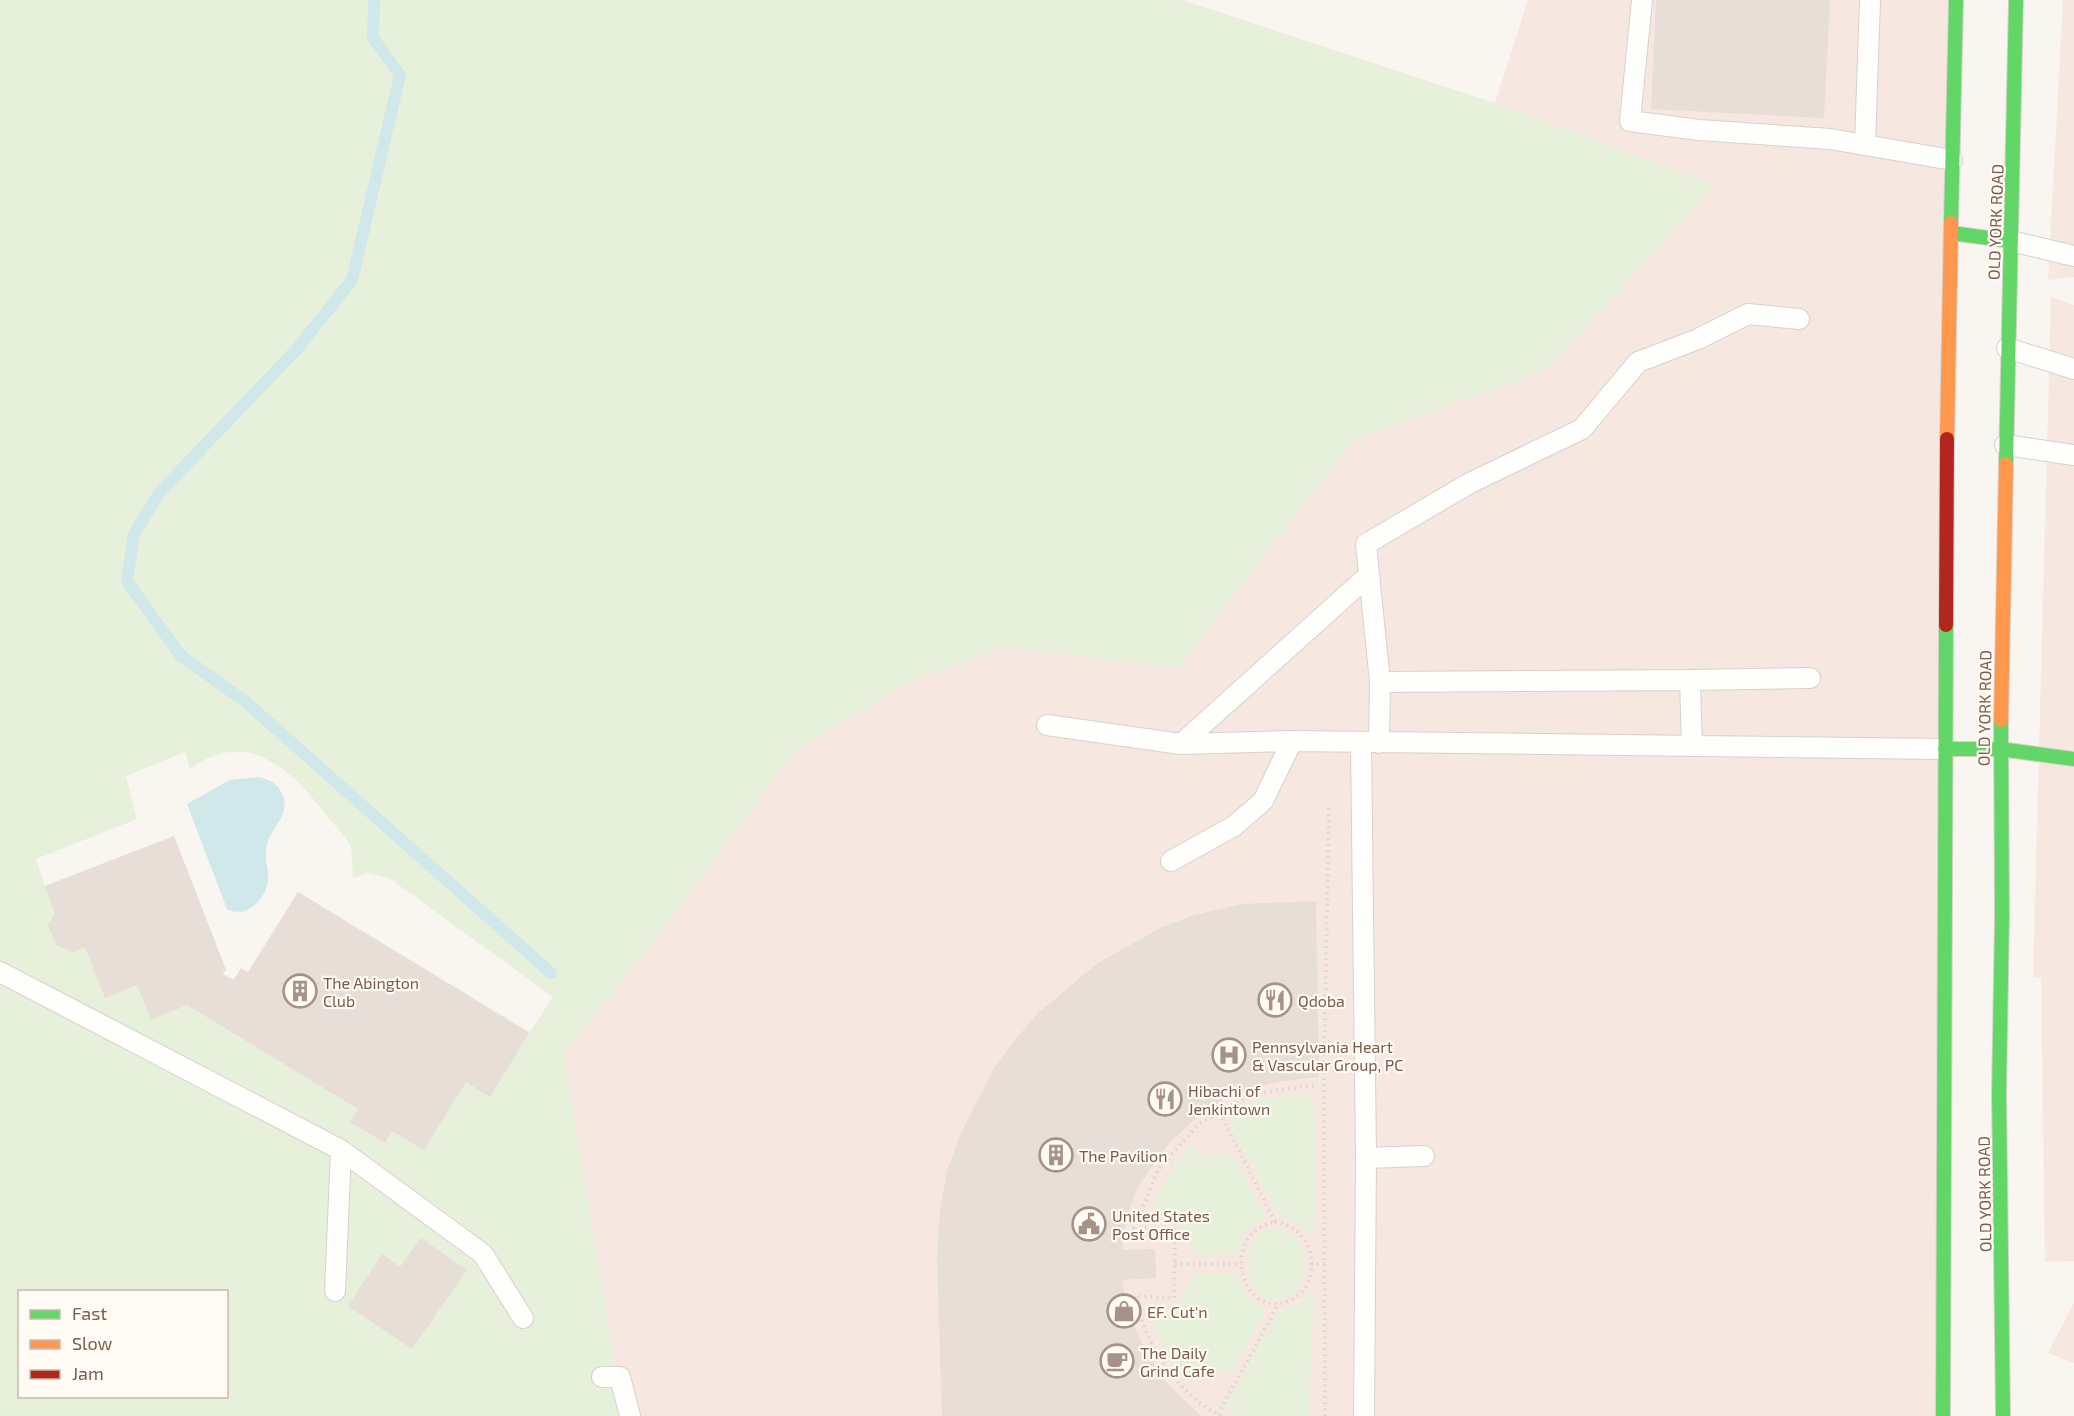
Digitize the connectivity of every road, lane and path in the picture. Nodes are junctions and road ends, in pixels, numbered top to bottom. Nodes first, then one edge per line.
1 (1642, 0) edge
2 (1870, 0) edge
3 (1956, 0) edge
4 (2016, 0) edge
5 (1865, 145) junction
6 (1952, 160) junction
7 (1951, 232) junction
8 (2011, 242) junction
9 (2074, 256) edge
10 (1799, 319) dead end
11 (2007, 348) junction
12 (2074, 369) edge
13 (2005, 445) junction
14 (2074, 455) edge
15 (1369, 574) junction
16 (1810, 678) dead end
17 (1690, 680) junction
18 (1380, 682) junction
19 (1047, 725) dead end
20 (1292, 741) junction
21 (1370, 743) junction
22 (1181, 744) junction
23 (1692, 746) junction
24 (1945, 749) junction
25 (2000, 749) junction
26 (2074, 759) edge
27 (1330, 797) dead end
28 (1171, 861) dead end
29 (0, 972) edge
30 (1315, 1085) dead end
31 (1220, 1112) junction
32 (341, 1150) junction
33 (1424, 1156) dead end
34 (1366, 1158) junction
35 (1275, 1222) junction
36 (1175, 1264) junction
37 (1242, 1264) junction
38 (1311, 1264) junction
39 (1325, 1264) junction
40 (335, 1291) dead end
41 (1278, 1305) junction
42 (523, 1318) dead end
43 (602, 1377) dead end
44 (1220, 1415) edge
45 (630, 1416) edge
46 (1325, 1416) edge
47 (1364, 1416) edge
48 (1943, 1416) edge
49 (2004, 1416) edge

1 - 5 lane
2 - 5 lane
3 - 6 main road
4 - 8 main road, OLD YORK ROAD
5 - 6 lane
6 - 7 main road
7 - 8 main road
7 - 24 main road
8 - 9 lane
8 - 11 main road, OLD YORK ROAD
10 - 15 lane
11 - 12 lane
11 - 13 main road, OLD YORK ROAD
13 - 14 lane
13 - 25 main road, OLD YORK ROAD
15 - 18 lane
15 - 22 lane
16 - 17 lane
17 - 18 lane
17 - 23 lane
18 - 21 lane
19 - 22 lane
20 - 21 lane
20 - 22 lane
20 - 28 lane
21 - 23 lane
21 - 34 lane
23 - 24 lane
24 - 25 main road
24 - 48 main road
25 - 26 main road
25 - 49 main road, OLD YORK ROAD
27 - 39 path
29 - 32 lane
30 - 31 path
31 - 35 path
31 - 36 path
32 - 40 lane
32 - 42 lane
33 - 34 lane
34 - 47 lane
35 - 37 path
35 - 38 path
36 - 37 path
36 - 44 path
37 - 41 path
38 - 39 path
38 - 41 path
39 - 46 path
41 - 44 path
43 - 45 lane

